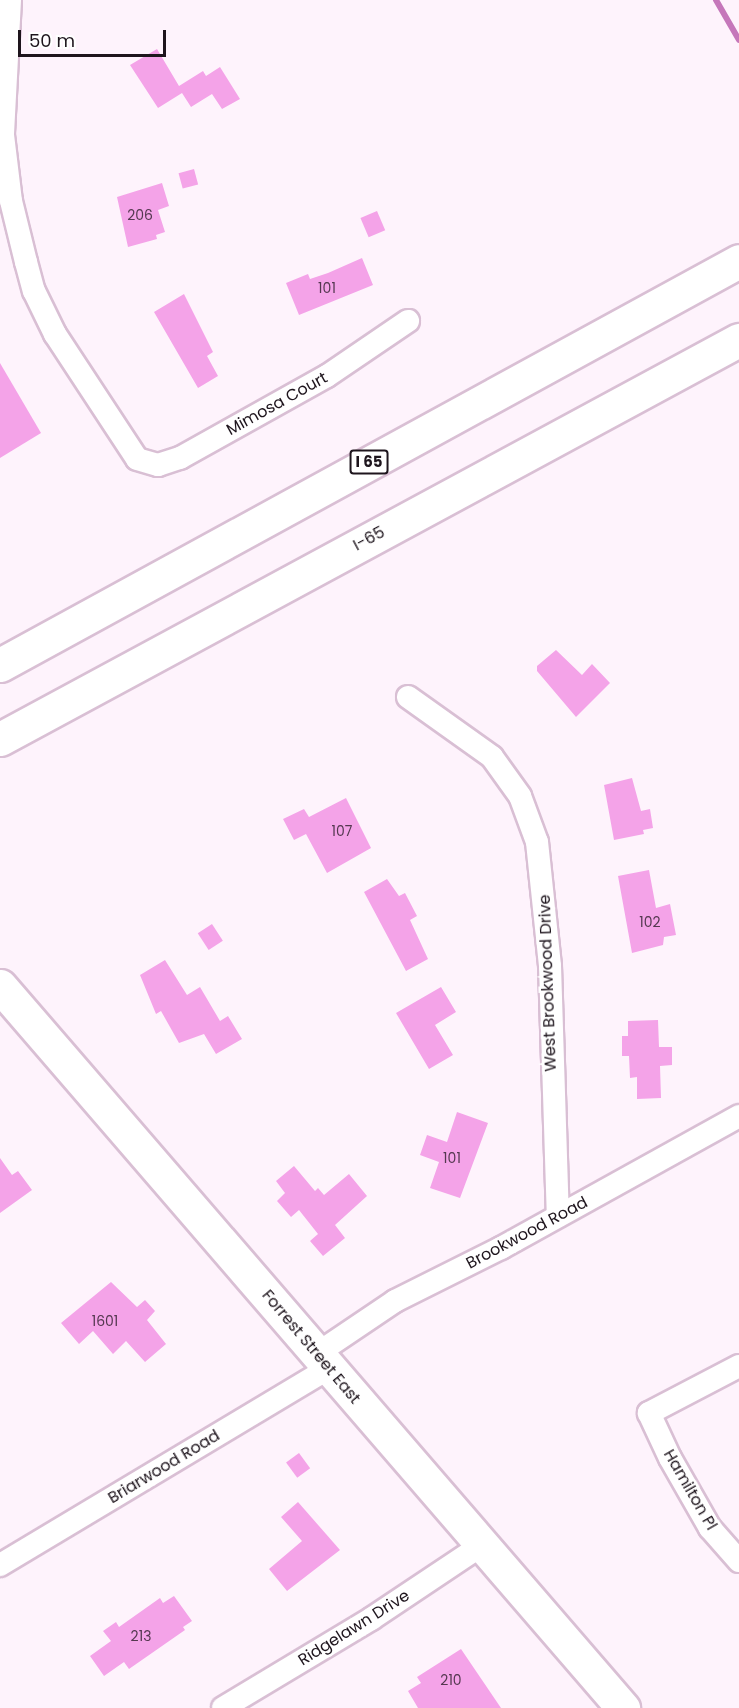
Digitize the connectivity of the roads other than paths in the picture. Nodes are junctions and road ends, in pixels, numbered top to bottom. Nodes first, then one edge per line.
1 (10, 0) edge
2 (739, 261) edge
3 (408, 321) dead end
4 (739, 340) edge
5 (0, 665) edge
6 (408, 696) dead end
7 (0, 739) edge
8 (0, 986) edge
9 (739, 1116) edge
10 (558, 1216) junction
11 (323, 1361) junction
12 (739, 1366) edge
13 (482, 1545) junction
14 (739, 1561) edge
15 (0, 1565) edge
16 (223, 1708) edge
17 (623, 1708) edge

1 - 3 street, Mimosa Court
2 - 5 main road, I 65
4 - 7 main road, I-65
6 - 10 street, West Brookwood Drive
8 - 11 main road, Forrest Street East
9 - 10 street, Brookwood Road
10 - 11 street, Brookwood Road
11 - 13 main road, Forrest Street East
11 - 15 street, Briarwood Road
12 - 14 street, Hamilton Pl
13 - 16 street, Ridgelawn Drive
13 - 17 main road, Forrest Street East

